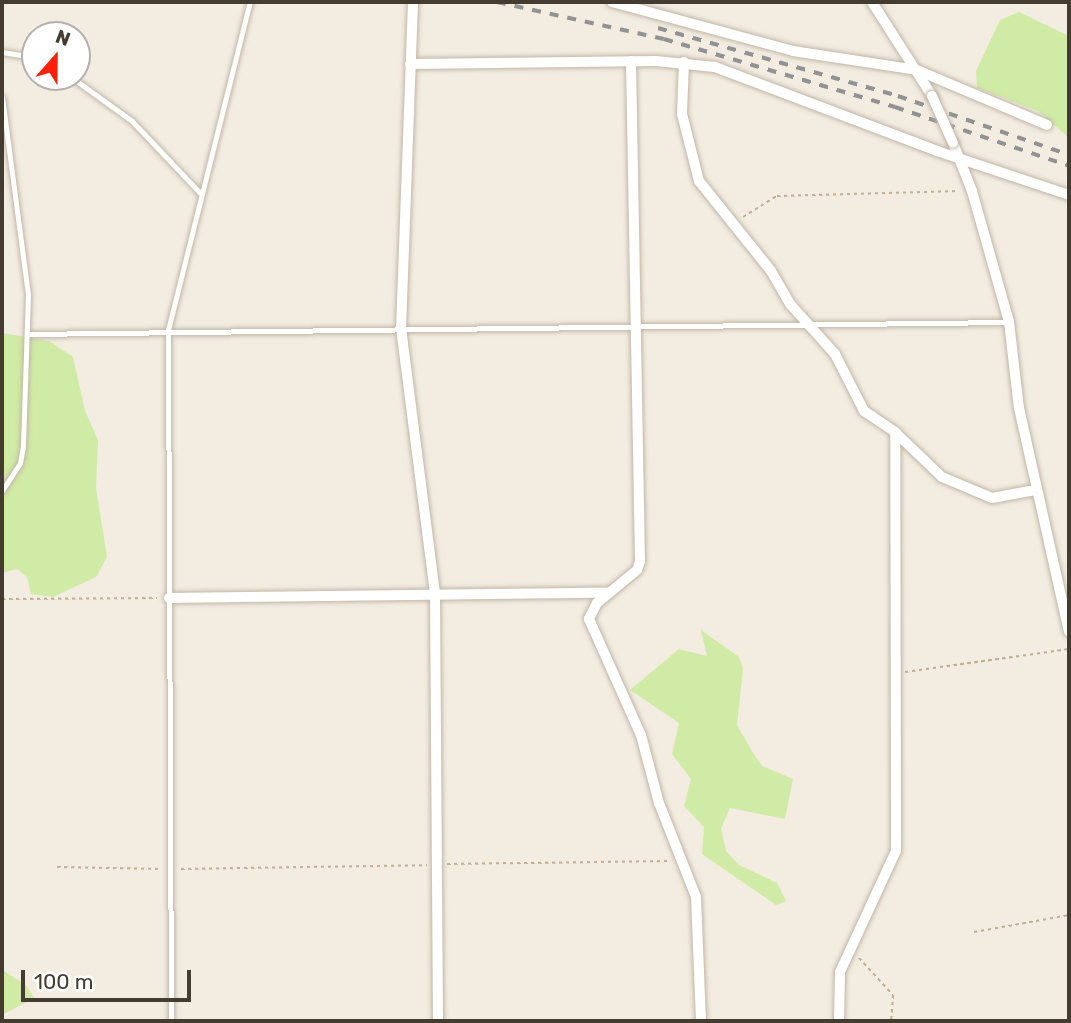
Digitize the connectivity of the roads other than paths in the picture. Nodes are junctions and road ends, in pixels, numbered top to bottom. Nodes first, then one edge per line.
1 (250, 2) edge
2 (401, 2) edge
3 (611, 2) edge
4 (872, 2) edge
5 (414, 4) edge
6 (2, 52) edge
7 (21, 55) edge
8 (631, 61) junction
9 (684, 62) junction
10 (410, 64) junction
11 (917, 69) junction
12 (90, 91) edge
13 (2, 97) edge
14 (1047, 125) dead end
15 (959, 158) junction
16 (200, 193) junction
17 (1069, 195) edge
18 (1009, 323) junction
19 (807, 324) junction
20 (401, 328) junction
21 (635, 329) junction
22 (168, 330) junction
23 (27, 334) junction
24 (895, 432) junction
25 (1035, 490) junction
26 (2, 491) edge
27 (609, 593) junction
28 (435, 594) junction
29 (169, 598) junction
30 (1069, 631) edge
31 (171, 1021) edge
32 (439, 1021) edge
33 (701, 1021) edge
34 (839, 1021) edge

1 - 16 lane
2 - 5 street
3 - 11 street
4 - 11 street
5 - 10 street
6 - 7 lane
8 - 9 street
8 - 10 street
8 - 21 street
9 - 15 street
9 - 19 street
10 - 20 street
11 - 14 street
11 - 15 street, bridge
12 - 16 lane
13 - 23 lane
15 - 17 street
15 - 18 street
16 - 22 lane
18 - 19 lane
18 - 25 street
19 - 21 lane
19 - 24 street
20 - 21 lane
20 - 22 lane
20 - 28 street
21 - 27 street
22 - 23 lane
22 - 29 lane
23 - 26 lane
24 - 25 street
24 - 34 street
25 - 30 street
27 - 28 street
27 - 33 street
28 - 29 street
28 - 32 street
29 - 31 lane

